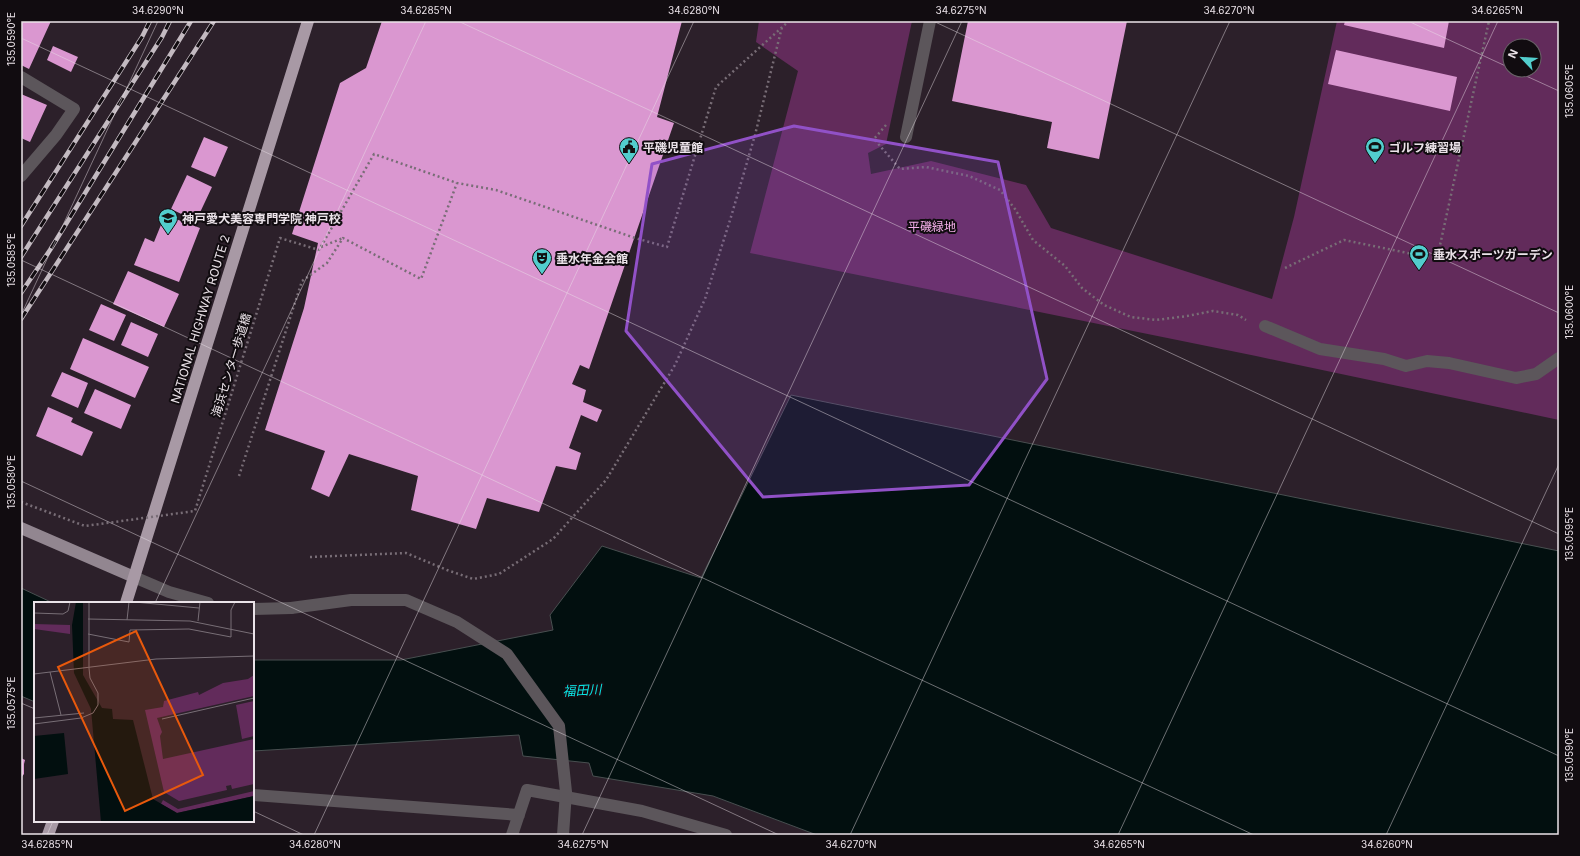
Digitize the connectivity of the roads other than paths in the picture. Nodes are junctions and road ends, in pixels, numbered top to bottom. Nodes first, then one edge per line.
1 (308, 21) edge
2 (930, 21) edge
3 (21, 77) edge
4 (906, 137) dead end
5 (21, 176) edge
6 (1265, 326) road end
7 (1559, 358) edge
8 (21, 528) edge
9 (134, 577) junction
10 (126, 602) edge
11 (204, 602) edge
12 (254, 609) edge
13 (254, 795) edge
14 (519, 815) junction
15 (53, 822) edge
16 (48, 835) edge
17 (512, 835) edge
18 (563, 835) edge
19 (726, 835) edge

1 - 9 highway, NATIONAL HIGHWAY ROUTE 2
2 - 4 street
3 - 5 street
6 - 7 street
8 - 9 main road
9 - 10 highway, NATIONAL HIGHWAY ROUTE 2
9 - 11 street
12 - 18 street, bridge
13 - 14 street
14 - 17 street
14 - 19 street
15 - 16 highway

